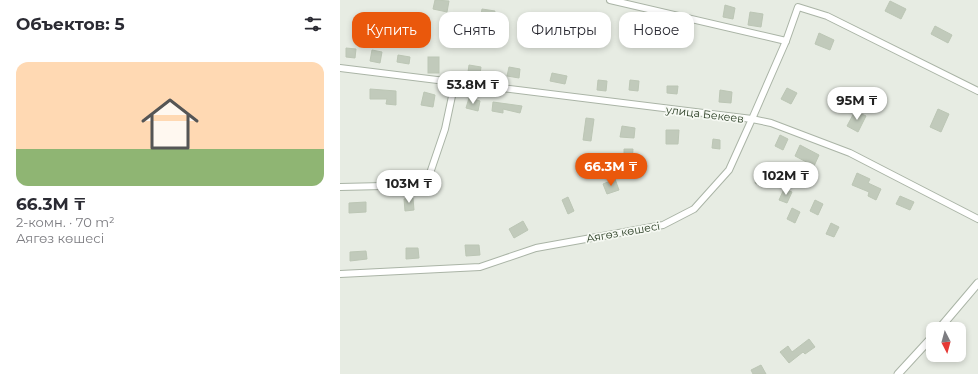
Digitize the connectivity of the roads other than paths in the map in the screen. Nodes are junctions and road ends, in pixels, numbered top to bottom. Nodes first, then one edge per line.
1 (610, 0) edge
2 (801, 0) edge
3 (798, 7) junction
4 (786, 41) junction
5 (340, 68) edge
6 (455, 82) junction
7 (978, 91) edge
8 (752, 119) junction
9 (340, 187) edge
10 (978, 219) edge
11 (340, 274) edge
12 (978, 283) edge
13 (945, 322) edge
14 (926, 344) edge
15 (898, 374) edge

1 - 4 street
2 - 3 street, улица Бекеев
3 - 4 street, улица Бекеев
3 - 7 street
4 - 8 street, улица Бекеев
5 - 6 street, улица Бекеев
6 - 8 street, улица Бекеев
6 - 9 street
8 - 10 street
8 - 11 street, Аягөз көшесі
12 - 13 street
14 - 15 street

